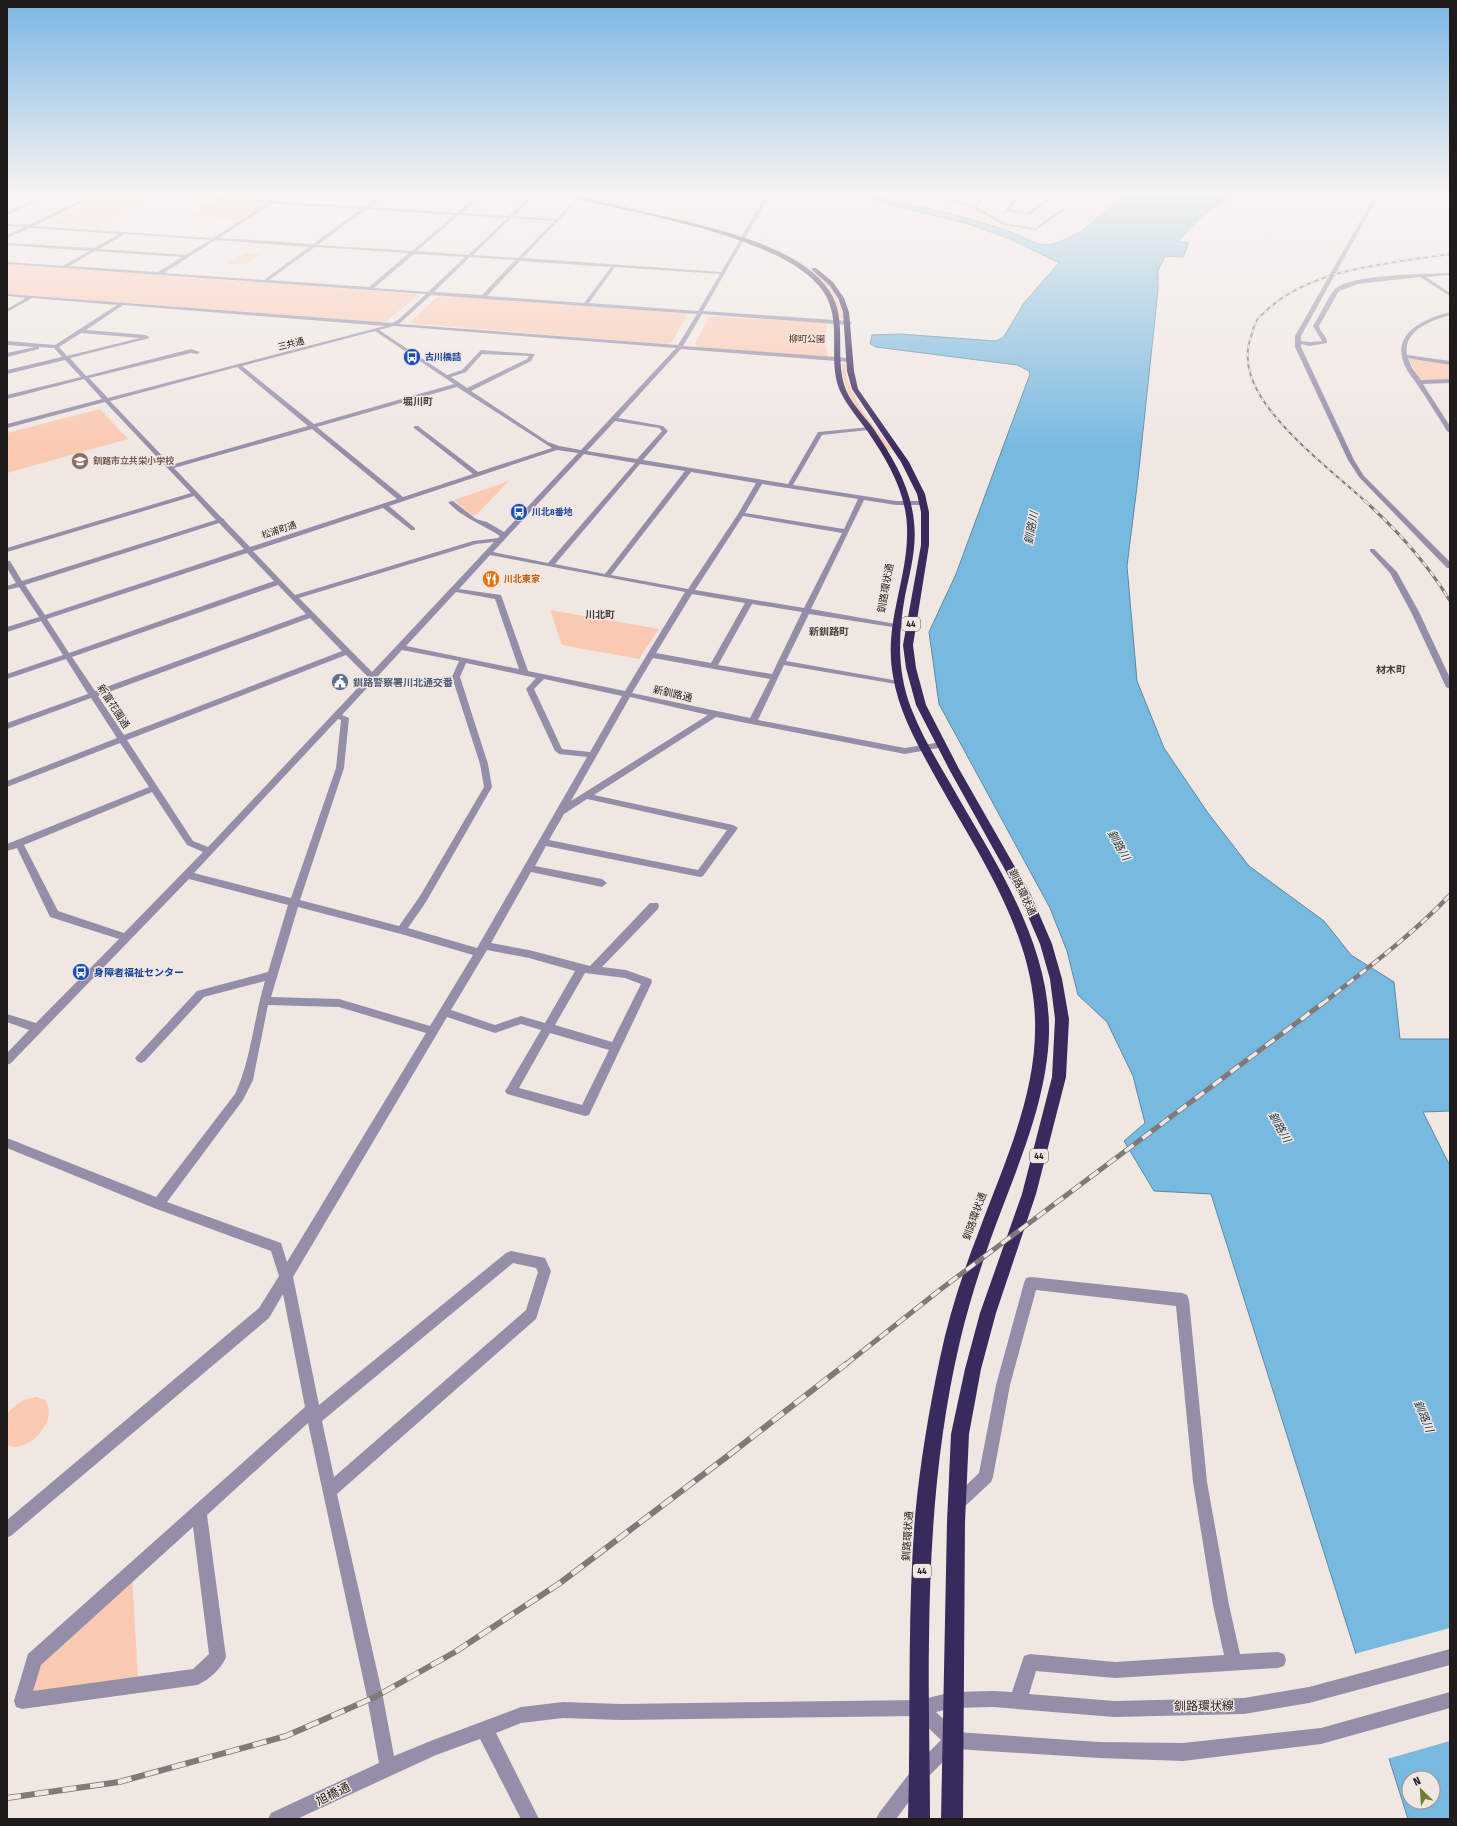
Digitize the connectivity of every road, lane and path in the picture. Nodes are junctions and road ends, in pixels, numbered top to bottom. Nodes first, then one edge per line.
1 (241, 280) edge
2 (380, 280) edge
3 (443, 280) edge
4 (498, 280) edge
5 (603, 280) edge
6 (718, 280) edge
7 (815, 280) edge
8 (827, 280) edge
9 (1329, 280) edge
10 (1377, 280) edge
11 (1427, 280) edge
12 (265, 282) joint
13 (370, 289) junction
14 (430, 293) junction
15 (7, 295) edge
16 (1450, 295) edge
17 (31, 297) junction
18 (483, 297) junction
19 (122, 304) junction
20 (585, 304) junction
21 (7, 311) edge
22 (700, 313) junction
23 (1450, 313) edge
24 (838, 323) junction
25 (849, 323) junction
26 (393, 325) junction
27 (80, 331) junction
28 (377, 331) junction
29 (1298, 342) junction
30 (7, 343) edge
31 (47, 346) junction
32 (56, 347) junction
33 (680, 347) junction
34 (197, 352) dead end
35 (7, 355) edge
36 (1404, 356) junction
37 (66, 358) junction
38 (838, 359) junction
39 (849, 360) junction
40 (1450, 363) edge
41 (239, 366) junction
42 (7, 372) edge
43 (446, 377) junction
44 (85, 378) junction
45 (1450, 381) edge
46 (1419, 382) junction
47 (457, 385) junction
48 (466, 391) junction
49 (7, 397) edge
50 (107, 400) junction
51 (613, 420) junction
52 (7, 426) edge
53 (312, 426) junction
54 (416, 428) dead end
55 (868, 428) junction
56 (1450, 431) edge
57 (556, 448) junction
58 (582, 453) junction
59 (639, 462) junction
60 (171, 467) junction
61 (688, 470) junction
62 (477, 474) junction
63 (760, 482) junction
64 (789, 487) junction
65 (196, 493) junction
66 (862, 498) junction
67 (401, 499) junction
68 (451, 502) dead end
69 (908, 503) junction
70 (923, 503) junction
71 (384, 505) junction
72 (741, 514) junction
73 (222, 520) junction
74 (413, 529) dead end
75 (845, 531) junction
76 (501, 538) junction
77 (249, 549) junction
78 (7, 550) edge
79 (1372, 550) dead end
80 (488, 552) junction
81 (7, 563) edge
82 (551, 564) junction
83 (1450, 566) edge
84 (607, 576) junction
85 (279, 582) junction
86 (20, 584) junction
87 (7, 588) edge
88 (454, 590) junction
89 (690, 592) junction
90 (295, 597) junction
91 (749, 602) junction
92 (806, 612) junction
93 (311, 615) junction
94 (42, 618) junction
95 (896, 626) junction
96 (7, 630) edge
97 (401, 647) junction
98 (347, 652) junction
99 (651, 654) junction
100 (67, 656) junction
101 (464, 659) junction
102 (781, 662) junction
103 (713, 666) junction
104 (524, 672) junction
105 (542, 676) junction
106 (7, 677) edge
107 (372, 677) junction
108 (773, 677) junction
109 (898, 683) junction
110 (1450, 687) edge
111 (627, 694) junction
112 (94, 695) junction
113 (715, 714) junction
114 (335, 716) junction
115 (754, 721) junction
116 (7, 726) edge
117 (123, 739) junction
118 (942, 745) junction
119 (925, 748) junction
120 (592, 755) junction
121 (7, 784) edge
122 (154, 788) junction
123 (585, 796) junction
124 (560, 812) junction
125 (542, 842) junction
126 (19, 843) junction
127 (7, 848) edge
128 (210, 851) junction
129 (528, 868) junction
130 (187, 875) junction
131 (602, 883) dead end
132 (294, 903) junction
133 (654, 906) dead end
134 (401, 930) junction
135 (126, 938) junction
136 (482, 949) junction
137 (582, 969) junction
138 (593, 970) junction
139 (272, 975) junction
140 (264, 1001) junction
141 (444, 1012) junction
142 (7, 1018) edge
143 (37, 1028) junction
144 (548, 1028) junction
145 (433, 1031) junction
146 (616, 1048) junction
147 (141, 1058) dead end
148 (7, 1060) edge
149 (7, 1143) edge
150 (158, 1204) junction
151 (286, 1277) junction
152 (313, 1414) junction
153 (329, 1491) junction
154 (957, 1504) junction
155 (199, 1511) junction
156 (7, 1530) edge
157 (1450, 1657) edge
158 (1278, 1660) dead end
159 (1234, 1662) junction
160 (953, 1700) junction
161 (1450, 1700) edge
162 (1018, 1701) junction
163 (919, 1708) junction
164 (484, 1728) junction
165 (953, 1740) junction
166 (388, 1768) junction
167 (921, 1772) junction
168 (277, 1819) edge
169 (530, 1819) edge
170 (885, 1819) edge
171 (919, 1819) edge
172 (952, 1819) edge

1 - 12 street
2 - 13 street
3 - 14 street, 三共通
4 - 18 street
5 - 20 street
6 - 22 street
7 - 24 highway, 釧路環状通 / 44
8 - 25 highway, 釧路環状通 / 44
9 - 29 street
10 - 29 street
11 - 16 street
12 - 13 street
13 - 14 street
14 - 18 street
14 - 26 street, 三共通
15 - 17 street
17 - 19 street
17 - 21 street
18 - 20 street
19 - 26 street
19 - 27 street
20 - 22 street
22 - 24 street
22 - 33 street
23 - 36 street
24 - 25 street
24 - 38 highway, 釧路環状通 / 44
25 - 39 highway, 釧路環状通 / 44
26 - 28 street, 三共通
26 - 33 street
27 - 32 street
27 - 37 street
28 - 41 street, 三共通
28 - 43 street
29 - 83 street
30 - 31 street
31 - 32 street
31 - 35 street
32 - 37 street
33 - 38 street
33 - 51 street
34 - 44 street
36 - 40 street
36 - 46 street
37 - 42 street
37 - 44 street
38 - 39 street
38 - 55 highway, 釧路環状通 / 44
39 - 70 highway, 釧路環状通 / 44
41 - 50 street, 三共通
41 - 53 street
43 - 47 street
43 - 48 street
44 - 49 street
44 - 50 street
45 - 46 street
46 - 56 street
47 - 48 street
47 - 53 street
48 - 57 street
50 - 52 street, 三共通
50 - 60 street
51 - 58 street
51 - 59 street
53 - 60 street
53 - 67 street
54 - 62 street
55 - 64 street
55 - 69 highway, 釧路環状通 / 44
57 - 58 street
57 - 62 street, 松浦町通
58 - 59 street
58 - 76 street
59 - 61 street
59 - 82 street
60 - 65 street
61 - 63 street
61 - 84 street
62 - 67 street, 松浦町通
63 - 64 street
63 - 72 street
64 - 66 street
65 - 73 street
65 - 78 street
66 - 69 street
66 - 75 street
67 - 71 street, 松浦町通
68 - 76 street
69 - 70 street
69 - 95 highway, 釧路環状通 / 44
70 - 118 highway, 釧路環状通 / 44
71 - 74 street
71 - 77 street, 松浦町通
72 - 75 street
72 - 89 street
73 - 77 street
73 - 86 street
75 - 92 street
76 - 80 street
76 - 90 street
77 - 85 street
77 - 94 street, 松浦町通
79 - 110 street
80 - 82 street
80 - 88 street
81 - 86 street, 新富花園通
82 - 84 street
84 - 89 street
85 - 90 street
85 - 100 street
86 - 87 street
86 - 94 street, 新富花園通
88 - 97 street
88 - 104 street
89 - 91 street
89 - 99 street
90 - 93 street
91 - 92 street
91 - 103 street
92 - 95 street
92 - 102 street
93 - 98 street
93 - 112 street
94 - 96 street, 松浦町通
94 - 100 street, 新富花園通
95 - 109 highway, 釧路環状通 / 44
97 - 101 street, 新釧路通
97 - 107 street
98 - 107 street
98 - 117 street
99 - 103 street
99 - 111 street
100 - 106 street
100 - 112 street, 新富花園通
101 - 104 street, 新釧路通
101 - 134 street
102 - 108 street
102 - 109 street
103 - 108 street
104 - 105 street, 新釧路通
105 - 111 street, 新釧路通
105 - 120 street
107 - 114 street
108 - 115 street
109 - 119 highway, 釧路環状通 / 44
111 - 113 street, 新釧路通
111 - 120 street
112 - 116 street
112 - 117 street, 新富花園通
113 - 115 street, 新釧路通
113 - 123 street
114 - 128 street
114 - 132 street
115 - 119 street, 新釧路通
117 - 121 street
117 - 122 street, 新富花園通
118 - 119 street, 新釧路通
118 - 154 highway, 釧路環状通 / 44
119 - 163 highway, 釧路環状通 / 44
120 - 124 street
122 - 126 street
122 - 128 street, 新富花園通
123 - 124 street
123 - 125 street
124 - 125 street
125 - 129 street
126 - 127 street
126 - 135 street
128 - 130 street
129 - 131 street
129 - 136 street
130 - 132 street
130 - 135 street
132 - 134 street
132 - 139 street
133 - 138 street
134 - 136 street
135 - 143 street
136 - 137 street
136 - 141 street
137 - 138 street
137 - 144 street
138 - 146 street
139 - 140 street
139 - 147 street
140 - 145 street
140 - 150 street
141 - 144 street
141 - 145 street
142 - 143 street
143 - 148 street
144 - 146 street
144 - 146 street
145 - 151 street
149 - 150 street
150 - 151 street
151 - 152 street
151 - 156 street
152 - 153 street
152 - 153 street
152 - 155 street
153 - 166 street
154 - 159 street
154 - 160 highway, 釧路環状通 / 44
155 - 155 street
157 - 162 street, 釧路環状線
158 - 159 street
159 - 162 street
160 - 162 street, 釧路環状線
160 - 163 street, 釧路環状線
160 - 165 highway, 釧路環状通 / 44
161 - 165 street
163 - 164 street, 釧路環状線
163 - 165 street
163 - 167 highway, 釧路環状通 / 44
164 - 166 street, 旭橋通
164 - 169 street
165 - 167 street
165 - 172 highway, 釧路環状通 / 44
166 - 168 street, 旭橋通
167 - 170 street
167 - 171 highway, 釧路環状通 / 44

